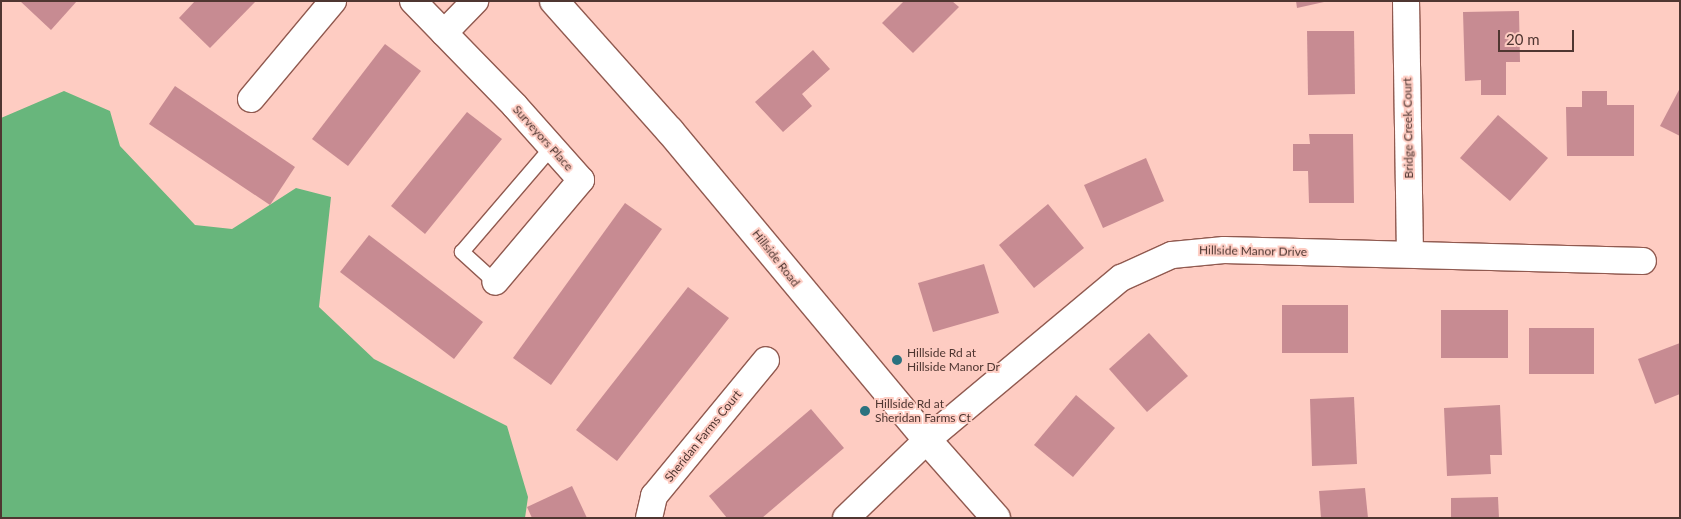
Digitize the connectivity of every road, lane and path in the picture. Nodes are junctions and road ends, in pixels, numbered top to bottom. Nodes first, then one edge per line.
1 (333, 1) edge
2 (413, 1) edge
3 (475, 1) edge
4 (554, 1) edge
5 (1406, 1) edge
6 (444, 33) junction
7 (251, 99) dead end
8 (552, 148) junction
9 (1410, 254) junction
10 (1643, 261) dead end
11 (495, 282) joint
12 (766, 360) dead end
13 (926, 440) junction
14 (648, 518) edge
15 (846, 518) edge
16 (996, 518) edge

1 - 7 street
2 - 6 street, Surveyors Place
3 - 6 street
4 - 13 street, Hillside Road
5 - 9 street, Bridge Creek Court
6 - 8 street, Surveyors Place
8 - 11 street, Surveyors Place
8 - 11 lane
9 - 10 street, Hillside Manor Drive
9 - 13 street, Hillside Manor Drive
12 - 14 street, Sheridan Farms Court
13 - 15 street
13 - 16 street, Hillside Road

